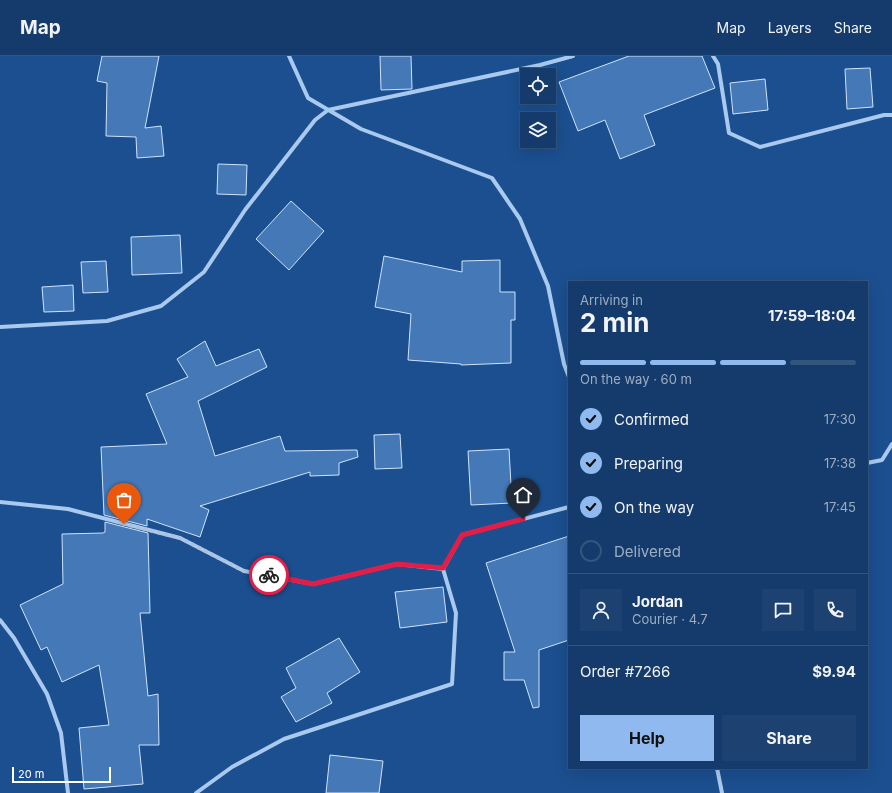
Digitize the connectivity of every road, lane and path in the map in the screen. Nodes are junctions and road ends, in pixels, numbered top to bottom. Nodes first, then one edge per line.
1 (289, 56) edge
2 (572, 56) edge
3 (713, 56) edge
4 (328, 110) junction
5 (892, 115) edge
6 (0, 327) edge
7 (568, 374) edge
8 (892, 444) edge
9 (889, 449) junction
10 (892, 455) edge
11 (868, 463) edge
12 (0, 502) edge
13 (568, 507) edge
14 (443, 568) junction
15 (0, 620) edge
16 (717, 769) edge
17 (68, 793) edge
18 (196, 793) edge
19 (722, 793) edge

1 - 4 street
2 - 4 street
3 - 5 street
4 - 6 street
4 - 7 street
8 - 9 street
9 - 10 street
9 - 11 street
12 - 14 street
13 - 14 street
14 - 18 street
15 - 17 street
16 - 19 street

